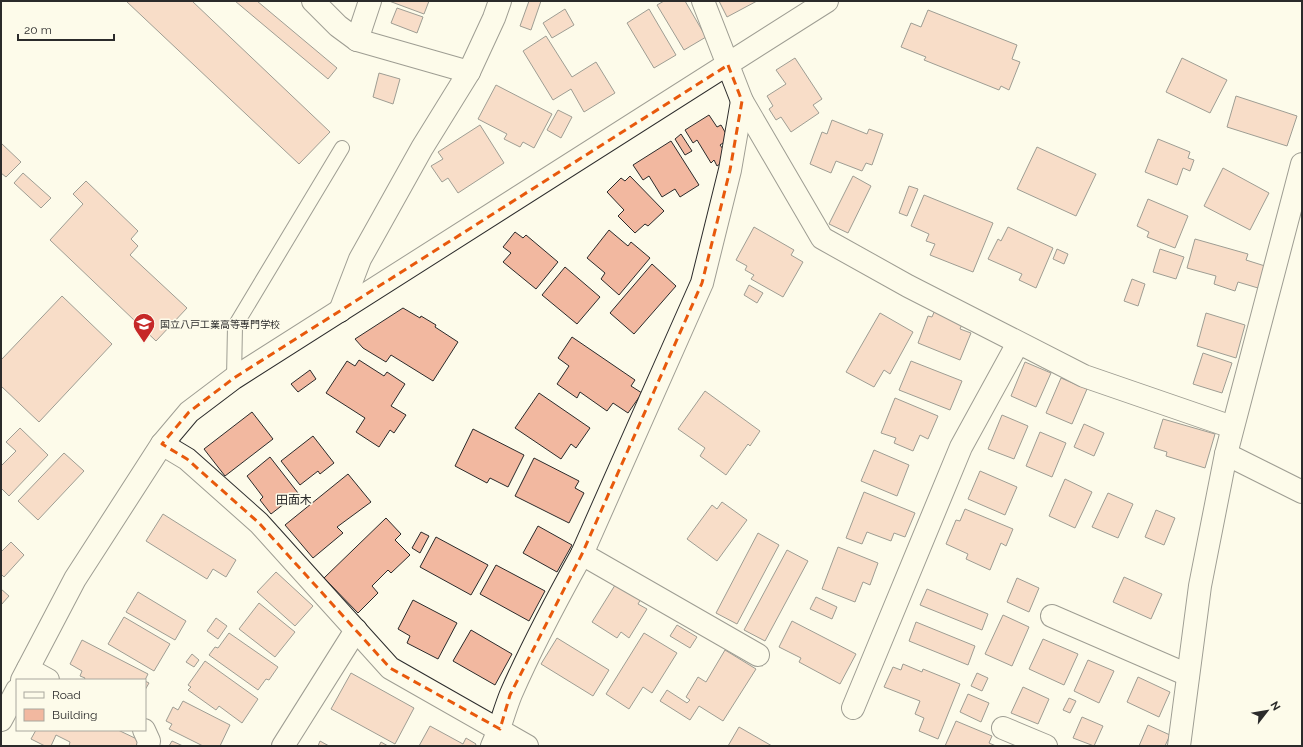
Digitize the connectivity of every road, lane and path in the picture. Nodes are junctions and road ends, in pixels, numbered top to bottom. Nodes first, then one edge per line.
1 (313, 1) edge
2 (370, 1) edge
3 (500, 1) edge
4 (703, 1) edge
5 (827, 1) edge
6 (358, 40) junction
7 (728, 65) junction
8 (469, 72) junction
9 (742, 101) junction
10 (342, 148) dead end
11 (1302, 164) edge
12 (340, 311) junction
13 (1018, 343) junction
14 (234, 378) junction
15 (1232, 427) junction
16 (162, 444) junction
17 (1226, 454) junction
18 (1302, 492) edge
19 (582, 554) junction
20 (1052, 616) dead end
21 (356, 630) junction
22 (758, 654) dead end
23 (25, 675) edge
24 (1188, 675) junction
25 (43, 679) edge
26 (16, 692) edge
27 (853, 708) dead end
28 (1, 720) edge
29 (1003, 728) dead end
30 (144, 731) edge
31 (496, 738) edge
32 (148, 746) edge
33 (283, 746) edge
34 (526, 746) edge
35 (1046, 746) edge
36 (1179, 746) edge

1 - 6 street
2 - 6 street
3 - 8 street
4 - 7 street
5 - 7 street
6 - 8 street
7 - 9 street
7 - 12 street
8 - 12 street
9 - 13 street
9 - 19 street
10 - 14 lane
11 - 15 street
12 - 14 street
13 - 15 street
13 - 27 street
14 - 16 street
15 - 17 street
16 - 21 street
16 - 23 street
17 - 18 street
17 - 24 street
19 - 22 street
19 - 31 street
20 - 24 street
21 - 31 street
21 - 33 street
23 - 25 street
24 - 36 street
26 - 28 street
29 - 35 street
30 - 32 street
31 - 34 street

